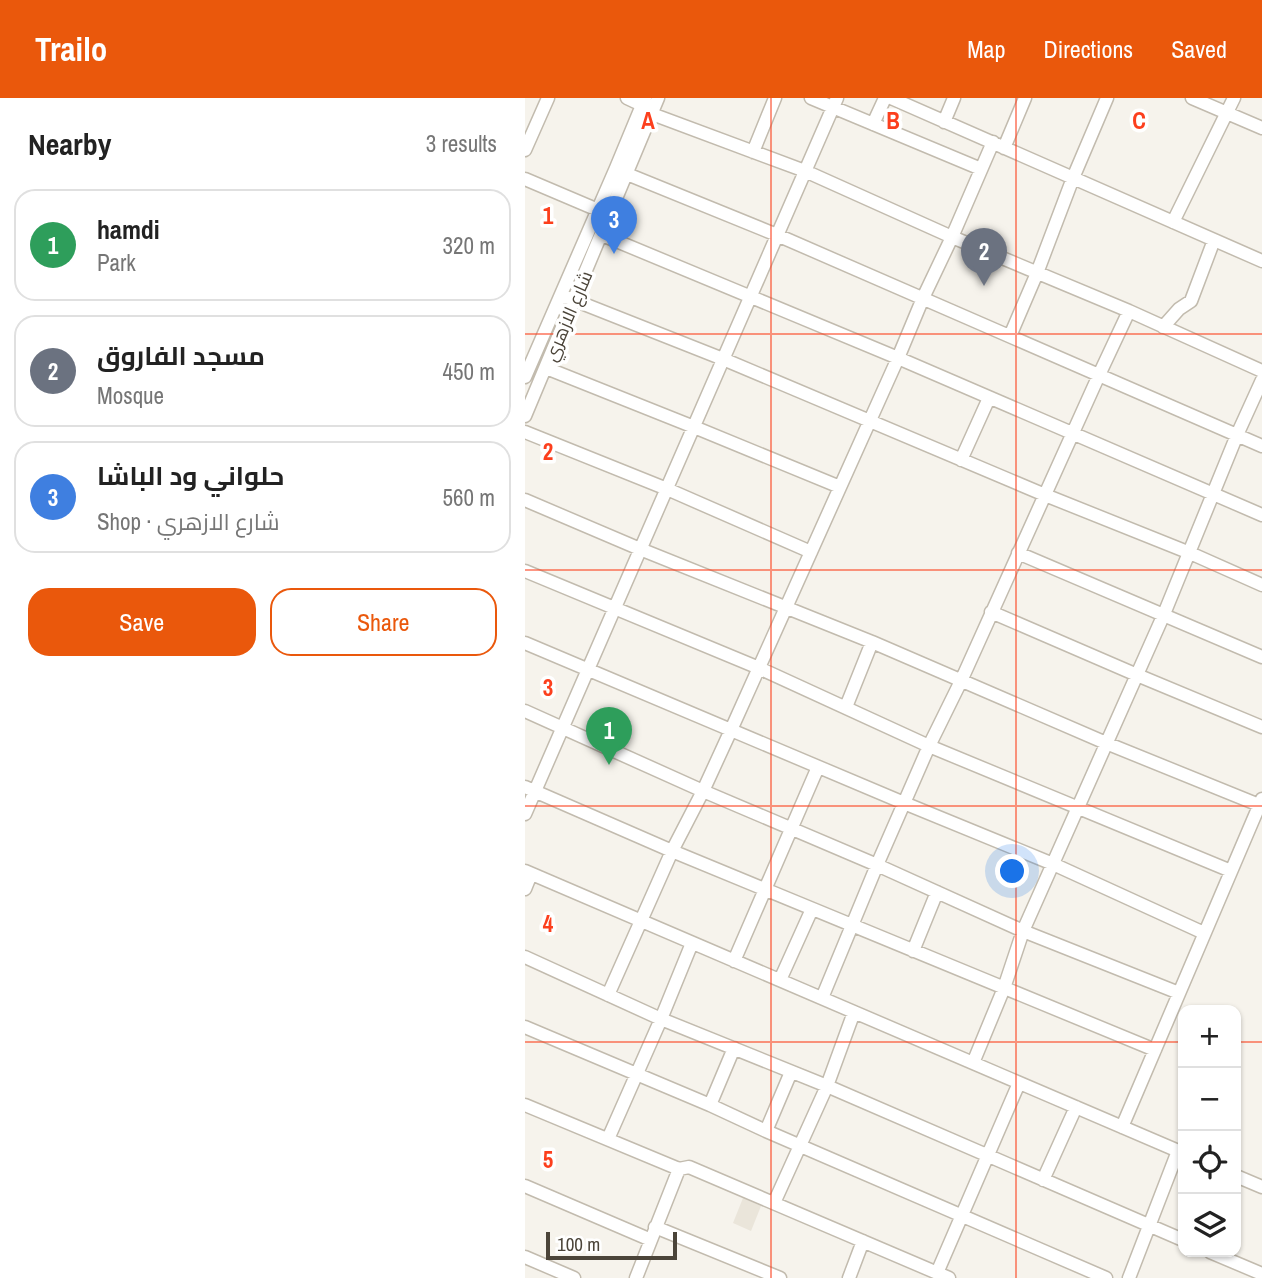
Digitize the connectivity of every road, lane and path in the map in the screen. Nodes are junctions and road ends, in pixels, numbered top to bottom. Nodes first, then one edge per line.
1 (548, 98) edge
2 (627, 98) edge
3 (658, 98) edge
4 (775, 98) edge
5 (811, 98) edge
6 (885, 98) edge
7 (891, 98) edge
8 (954, 98) edge
9 (1025, 98) edge
10 (1107, 98) edge
11 (1192, 98) edge
12 (1234, 98) edge
13 (835, 103) edge
14 (646, 105) edge
15 (1227, 113) junction
16 (944, 122) junction
17 (873, 124) junction
18 (1262, 128) edge
19 (528, 135) edge
20 (998, 145) junction
21 (525, 150) edge
22 (753, 152) junction
23 (981, 169) junction
24 (805, 171) junction
25 (627, 174) junction
26 (1073, 178) junction
27 (525, 179) edge
28 (598, 210) junction
29 (1173, 222) junction
30 (777, 234) junction
31 (602, 235) junction
32 (952, 237) junction
33 (1214, 240) junction
34 (1262, 261) edge
35 (1037, 273) junction
36 (561, 295) junction
37 (750, 296) junction
38 (923, 298) junction
39 (574, 301) junction
40 (1129, 312) junction
41 (1163, 327) junction
42 (1010, 336) junction
43 (898, 358) junction
44 (723, 359) junction
45 (546, 368) junction
46 (1262, 371) edge
47 (1099, 375) junction
48 (525, 377) edge
49 (1262, 380) edge
50 (989, 398) junction
51 (525, 416) edge
52 (869, 421) junction
53 (694, 426) junction
54 (525, 432) edge
55 (1073, 434) junction
56 (1237, 435) junction
57 (1262, 446) edge
58 (961, 460) junction
59 (840, 487) junction
60 (667, 489) junction
61 (1045, 495) junction
62 (1213, 495) junction
63 (525, 500) edge
64 (1262, 515) edge
65 (640, 550) junction
66 (811, 552) junction
67 (1018, 553) junction
68 (1190, 553) junction
69 (525, 571) edge
70 (1262, 585) edge
71 (615, 608) junction
72 (785, 608) junction
73 (991, 612) junction
74 (1164, 614) junction
75 (871, 642) junction
76 (525, 643) edge
77 (1262, 657) edge
78 (759, 668) junction
79 (588, 670) junction
80 (1137, 676) junction
81 (961, 681) junction
82 (846, 707) junction
83 (525, 711) edge
84 (1262, 727) edge
85 (562, 729) junction
86 (731, 730) junction
87 (1106, 743) junction
88 (929, 746) junction
89 (818, 767) junction
90 (530, 789) edge
91 (703, 791) junction
92 (1260, 802) edge
93 (904, 803) junction
94 (1078, 808) junction
95 (525, 814) edge
96 (1257, 825) edge
97 (791, 828) junction
98 (671, 851) junction
99 (877, 864) junction
100 (1053, 864) junction
101 (1231, 871) junction
102 (528, 872) edge
103 (525, 889) edge
104 (765, 889) junction
105 (937, 892) junction
106 (812, 909) junction
107 (641, 921) junction
108 (852, 926) junction
109 (1023, 931) junction
110 (1205, 933) junction
111 (692, 943) junction
112 (913, 951) junction
113 (525, 957) edge
114 (734, 961) junction
115 (780, 980) junction
116 (1004, 988) junction
117 (1179, 993) junction
118 (608, 995) junction
119 (821, 998) junction
120 (854, 1012) junction
121 (661, 1018) junction
122 (525, 1027) edge
123 (734, 1048) junction
124 (1155, 1050) junction
125 (973, 1063) junction
126 (790, 1072) junction
127 (637, 1074) junction
128 (1019, 1083) junction
129 (827, 1086) junction
130 (525, 1105) edge
131 (711, 1105) junction
132 (1076, 1107) junction
133 (1122, 1127) junction
134 (766, 1131) junction
135 (608, 1139) junction
136 (800, 1146) junction
137 (1178, 1151) edge
138 (988, 1156) junction
139 (1178, 1159) edge
140 (679, 1169) junction
141 (1241, 1178) edge
142 (1043, 1180) junction
143 (525, 1186) edge
144 (1262, 1187) edge
145 (774, 1203) junction
146 (962, 1216) junction
147 (1149, 1226) junction
148 (653, 1234) junction
149 (1178, 1238) edge
150 (863, 1241) junction
151 (525, 1257) edge
152 (1222, 1257) edge
153 (752, 1265) junction
154 (553, 1274) edge
155 (1262, 1274) edge
156 (943, 1275) edge
157 (574, 1278) edge
158 (636, 1278) edge
159 (747, 1278) edge
160 (780, 1278) edge
161 (849, 1278) edge
162 (1106, 1278) edge
163 (1129, 1278) edge

1 - 19 street
2 - 14 street
3 - 14 street, شارع الازهري
4 - 22 street
5 - 13 street
6 - 17 street
7 - 16 street
8 - 16 street
9 - 20 street
10 - 26 street
11 - 15 street
12 - 15 street
13 - 17 street
13 - 24 street
14 - 22 street
14 - 25 street, شارع الازهري
14 - 28 street, شارع الازهري
15 - 18 street
15 - 29 street
16 - 20 street
17 - 23 street
19 - 21 street
20 - 23 street
20 - 26 street
22 - 24 street
23 - 32 street
24 - 30 street
24 - 32 street
25 - 30 street
25 - 31 street, شارع الازهري
26 - 29 street
26 - 35 street
27 - 28 street
28 - 36 street, شارع الازهري
29 - 33 street
30 - 37 street
30 - 38 street
31 - 37 street
31 - 39 street, شارع الازهري
32 - 35 street
32 - 38 street
33 - 34 street
33 - 41 street
35 - 40 street
35 - 42 street
36 - 39 street
36 - 48 street, شارع الازهري
37 - 43 street
37 - 44 street
38 - 42 street
38 - 43 street
39 - 44 street
39 - 45 street, شارع الازهري
40 - 41 street
40 - 47 street
41 - 46 street
42 - 47 street
43 - 50 street
43 - 52 street
44 - 52 street
44 - 53 street
45 - 51 street, شارع الازهري
45 - 53 street
47 - 55 street
47 - 56 street
49 - 56 street
50 - 55 street
50 - 58 street
52 - 58 street
52 - 59 street
53 - 59 street
53 - 60 street
54 - 60 street
55 - 61 street
55 - 62 street
56 - 57 street
56 - 62 street
58 - 61 street
59 - 66 street
60 - 65 street
60 - 66 street
61 - 67 street
61 - 68 street
62 - 64 street
62 - 68 street
63 - 65 street
65 - 71 street
65 - 72 street
66 - 72 street
67 - 73 street
67 - 74 street
68 - 70 street
68 - 74 street
69 - 71 street
71 - 78 street
71 - 79 street
72 - 75 street
72 - 78 street
73 - 80 street
73 - 81 street
74 - 77 street
74 - 80 street
75 - 81 street
75 - 82 street
76 - 79 street
78 - 82 street
78 - 86 street
79 - 85 street
79 - 86 street
80 - 84 street
80 - 87 street
81 - 87 street
81 - 88 street
82 - 88 street
83 - 85 street
85 - 90 street
85 - 91 street
86 - 89 street
86 - 91 street
87 - 92 street
87 - 94 street
88 - 93 street
88 - 94 street
89 - 93 street
89 - 97 street
90 - 95 street
90 - 98 street
91 - 97 street
91 - 98 street
92 - 96 street
93 - 99 street
93 - 100 street
94 - 100 street
94 - 101 street
96 - 101 street
97 - 99 street
97 - 104 street
98 - 104 street
98 - 107 street
99 - 105 street
99 - 108 street
100 - 109 street
100 - 110 street
101 - 110 street
102 - 103 street
102 - 107 street
104 - 106 street
104 - 114 street
105 - 109 street
105 - 112 street
106 - 108 street
106 - 115 street
107 - 111 street
107 - 118 street
108 - 112 street
108 - 119 street
109 - 116 street
109 - 117 street
110 - 117 street
111 - 114 street
111 - 121 street
112 - 116 street
113 - 118 street
114 - 115 street
115 - 119 street
116 - 124 street
116 - 125 street
117 - 124 street
118 - 121 street
119 - 120 street
120 - 125 street
120 - 129 street
121 - 123 street
121 - 127 street
122 - 127 street
123 - 126 street
123 - 131 street
124 - 133 street
125 - 128 street
126 - 129 street
126 - 134 street
127 - 131 street
127 - 135 street
128 - 132 street
128 - 138 street
129 - 136 street
129 - 138 street
130 - 135 street
131 - 134 street
132 - 133 street
132 - 142 street
133 - 137 street
134 - 136 street
135 - 140 street
136 - 145 street
136 - 146 street
138 - 142 street
138 - 146 street
139 - 147 street
140 - 145 street
140 - 148 street
141 - 144 street
142 - 147 street
143 - 148 street
145 - 150 street
146 - 156 street
146 - 162 street
147 - 149 street
147 - 163 street
148 - 153 street
148 - 158 street
150 - 156 street
150 - 161 street
151 - 154 street
152 - 155 street
153 - 159 street
153 - 160 street
154 - 157 street

